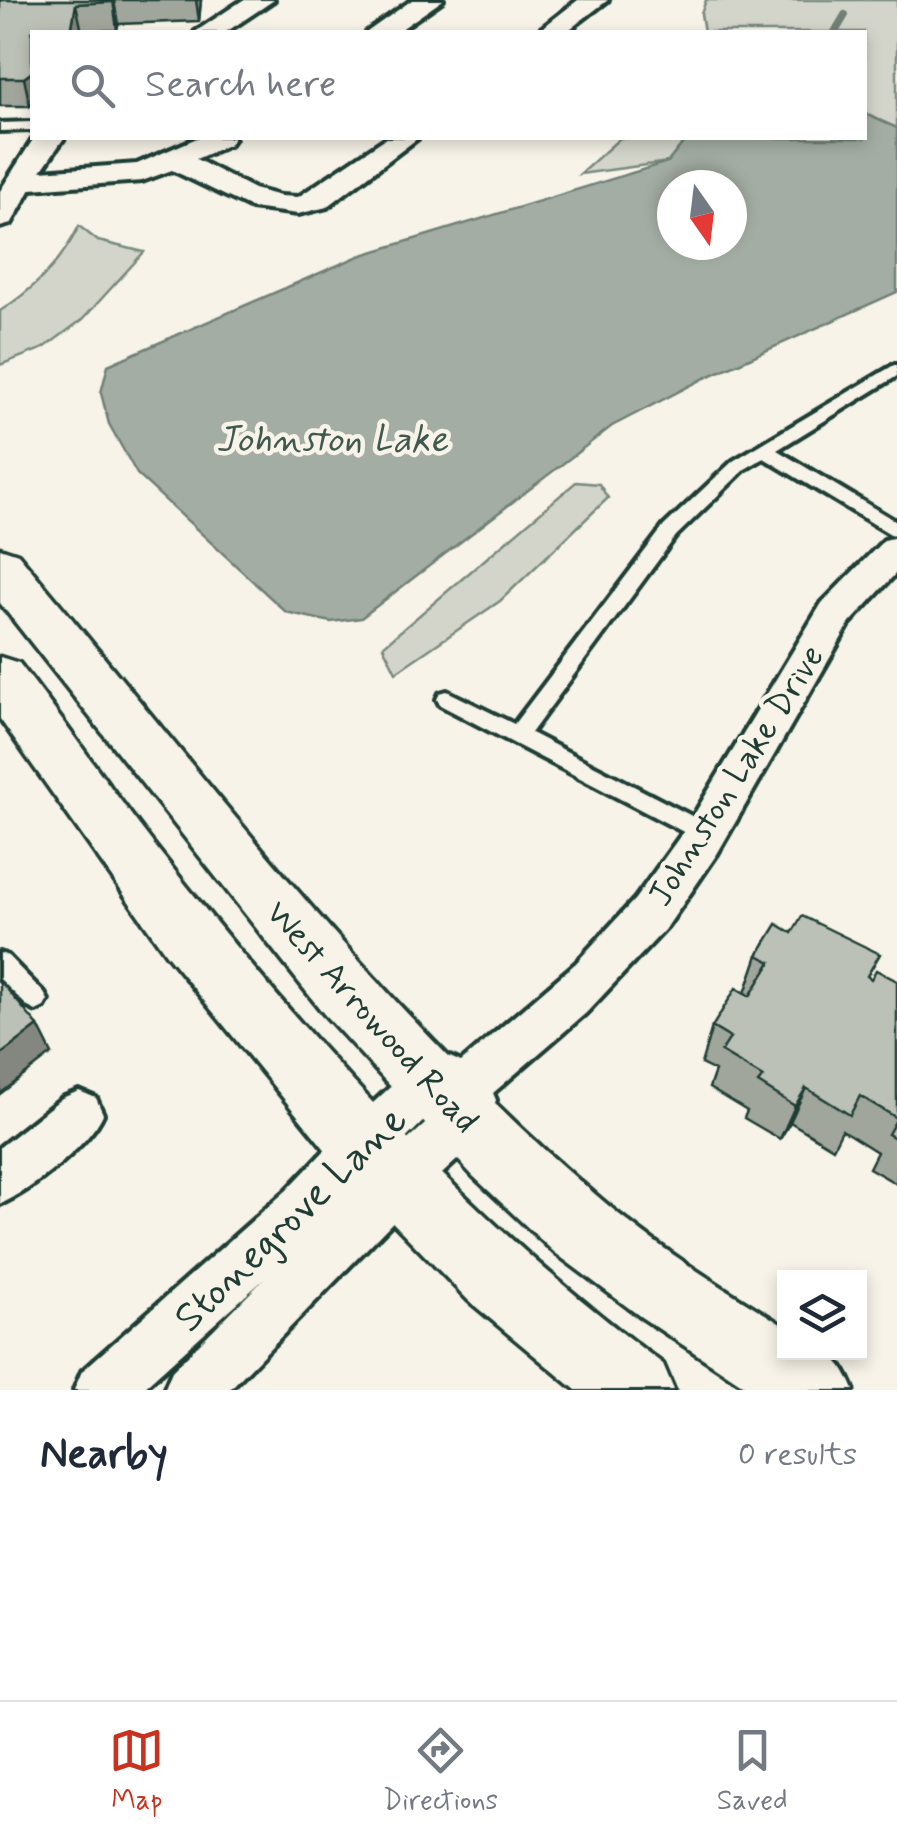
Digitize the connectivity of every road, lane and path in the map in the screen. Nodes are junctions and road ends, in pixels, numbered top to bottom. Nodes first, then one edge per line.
1 (261, 0) edge
2 (430, 0) edge
3 (595, 0) edge
4 (211, 30) edge
5 (383, 30) edge
6 (553, 30) edge
7 (0, 126) edge
8 (30, 128) edge
9 (36, 140) edge
10 (216, 140) edge
11 (401, 140) edge
12 (175, 160) junction
13 (23, 181) junction
14 (0, 218) edge
15 (894, 370) dead end
16 (764, 450) junction
17 (897, 530) edge
18 (897, 550) edge
19 (0, 567) edge
20 (0, 678) edge
21 (447, 699) dead end
22 (516, 736) junction
23 (705, 834) junction
24 (0, 963) edge
25 (36, 1000) dead end
26 (458, 1092) junction
27 (78, 1114) dead end
28 (382, 1162) junction
29 (0, 1179) edge
30 (153, 1346) junction
31 (100, 1390) edge
32 (190, 1390) edge
33 (638, 1390) edge
34 (817, 1390) edge

1 - 4 street
2 - 5 street
3 - 6 street
7 - 8 lane
9 - 13 street
10 - 12 street
11 - 12 street
12 - 13 street
13 - 14 street
15 - 16 lane
16 - 17 lane
16 - 22 lane
18 - 23 street, Johnston Lake Drive
19 - 26 main road, West Arrowood Road
20 - 28 main road
21 - 22 lane
22 - 23 lane
23 - 26 street, Johnston Lake Drive
24 - 25 lane
26 - 28 street, Stonegrove Lane
26 - 34 main road, West Arrowood Road
27 - 29 street
28 - 30 street, Stonegrove Lane
28 - 32 street, Stonegrove Lane
28 - 33 main road
30 - 31 street, Stonegrove Lane
30 - 32 street

